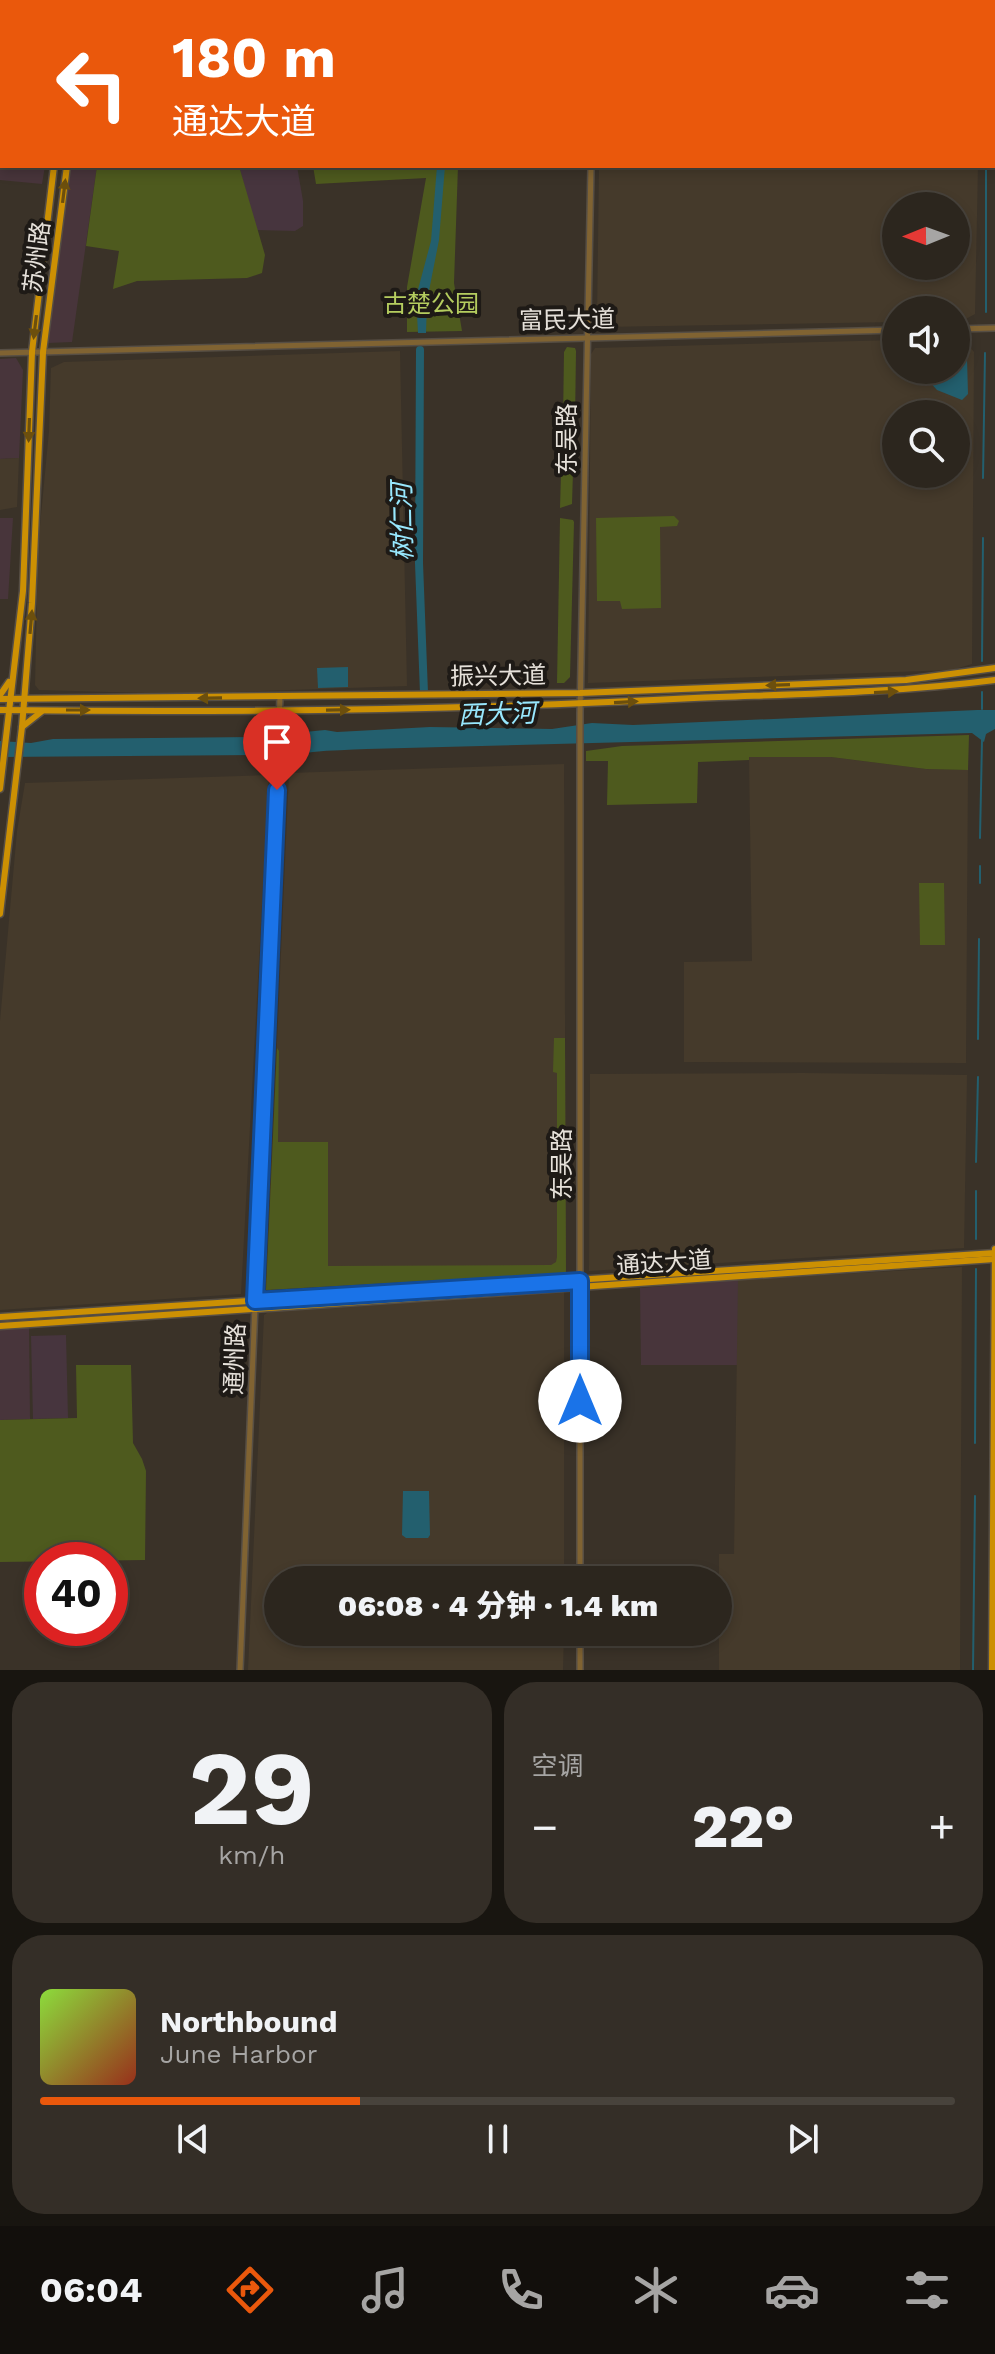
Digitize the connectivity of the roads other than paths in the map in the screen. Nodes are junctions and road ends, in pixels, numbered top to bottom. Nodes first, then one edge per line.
1 (54, 168) edge
2 (67, 168) edge
3 (591, 168) edge
4 (995, 328) edge
5 (970, 329) edge
6 (882, 330) edge
7 (586, 338) junction
8 (32, 352) junction
9 (43, 352) junction
10 (0, 353) edge
11 (995, 668) edge
12 (13, 671) junction
13 (995, 680) edge
14 (12, 681) junction
15 (26, 684) junction
16 (580, 693) junction
17 (0, 697) edge
18 (280, 697) junction
19 (10, 699) junction
20 (41, 699) junction
21 (25, 700) junction
22 (580, 704) junction
23 (0, 710) edge
24 (9, 710) junction
25 (24, 710) junction
26 (44, 710) junction
27 (280, 711) junction
28 (0, 718) edge
29 (7, 728) junction
30 (22, 730) junction
31 (0, 789) edge
32 (0, 914) edge
33 (995, 1254) edge
34 (580, 1284) junction
35 (255, 1305) junction
36 (0, 1317) edge
37 (0, 1326) edge
38 (580, 1566) edge
39 (580, 1646) edge
40 (240, 1670) edge
41 (580, 1670) edge
42 (992, 1670) edge

1 -> 8 main road, 苏州路
9 -> 2 main road, 苏州路
3 - 7 street, 东吴路
4 - 5 street
6 - 7 street, 富民大道
7 - 9 street, 富民大道
7 - 16 street, 东吴路
8 - 9 street, 富民大道
8 - 10 street, 富民大道
8 -> 12 main road, 苏州路
15 -> 9 main road, 苏州路
11 -> 16 main road, 振兴大道
12 - 14 main road, 苏州路
12 - 17 main road
22 -> 13 main road, 振兴大道
14 - 15 main road
14 - 19 main road, 苏州路
15 - 20 main road
15 - 21 main road, 苏州路
16 - 18 main road, 振兴大道
16 - 22 street, 东吴路
17 - 19 main road, 振兴大道
18 -> 20 main road, 振兴大道
18 - 27 street, 通州路
19 - 21 main road, 振兴大道
19 - 24 main road, 苏州路
20 - 21 main road, 振兴大道
21 - 25 main road, 苏州路
27 -> 22 main road, 振兴大道
22 - 34 street, 东吴路
23 - 24 main road, 振兴大道
24 - 25 main road, 振兴大道
24 - 29 main road, 苏州路
25 - 26 main road, 振兴大道
25 - 30 main road, 苏州路
26 -> 27 main road, 振兴大道
26 - 30 main road
27 - 35 street, 通州路
28 - 29 main road
29 - 31 main road, 苏州路
30 - 32 main road, 苏州路
33 - 34 main road, 通达大道
33 - 42 main road
34 - 35 main road, 通达大道
34 - 38 street, 东吴路
35 - 36 main road, 通达大道
35 - 37 main road, 通达大道
35 - 40 street, 通州路
39 - 41 street

